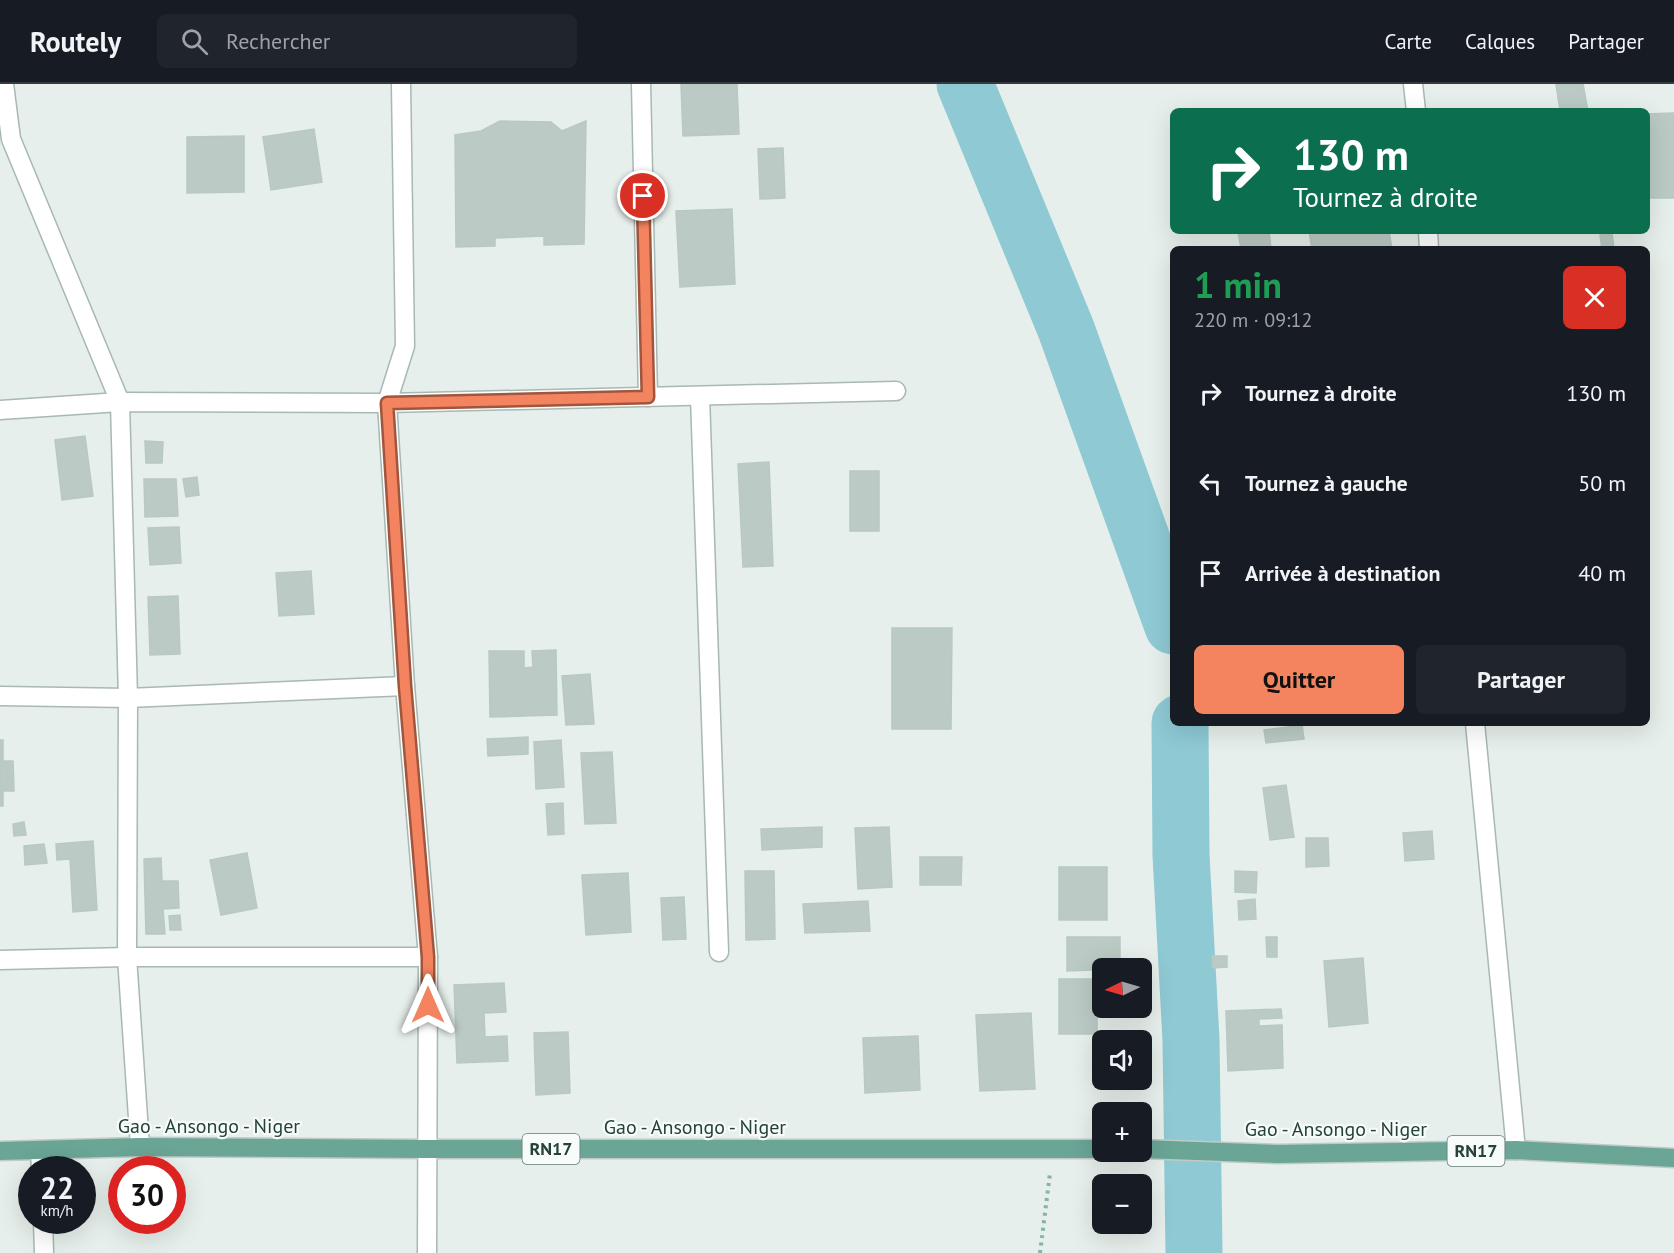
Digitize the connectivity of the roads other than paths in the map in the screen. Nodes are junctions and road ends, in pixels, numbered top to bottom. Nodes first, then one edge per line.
1 (4, 84) edge
2 (401, 84) edge
3 (641, 84) edge
4 (1413, 84) edge
5 (1416, 108) edge
6 (5, 139) edge
7 (896, 391) dead end
8 (700, 396) junction
9 (648, 397) junction
10 (120, 402) junction
11 (387, 403) junction
12 (0, 410) edge
13 (405, 686) junction
14 (0, 696) edge
15 (128, 698) junction
16 (1475, 726) edge
17 (719, 952) dead end
18 (127, 957) junction
19 (428, 957) junction
20 (0, 960) edge
21 (140, 1147) junction
22 (427, 1149) junction
23 (1092, 1149) edge
24 (1152, 1149) edge
25 (0, 1150) edge
26 (40, 1150) junction
27 (1516, 1150) junction
28 (40, 1156) edge
29 (1674, 1158) edge
30 (43, 1234) edge
31 (44, 1253) edge
32 (427, 1253) edge

1 - 6 street
2 - 11 street
3 - 9 street
4 - 5 street
6 - 10 street
7 - 8 street
8 - 9 street
8 - 17 street
9 - 11 street
10 - 11 street
10 - 12 street
10 - 15 street
11 - 13 street
13 - 15 street
13 - 19 street
14 - 15 street
15 - 18 street
16 - 27 street
18 - 19 street
18 - 20 street
18 - 21 street
19 - 22 street
21 - 22 main road, Gao - Ansongo - Niger / RN17
21 - 26 main road, Gao - Ansongo - Niger / RN17
22 - 23 main road, Gao - Ansongo - Niger / RN17
22 - 32 street
24 - 27 main road, Gao - Ansongo - Niger / RN17
25 - 26 main road, Gao - Ansongo - Niger / RN17
26 - 28 street
27 - 29 main road, Gao - Ansongo - Niger / RN17
30 - 31 street

